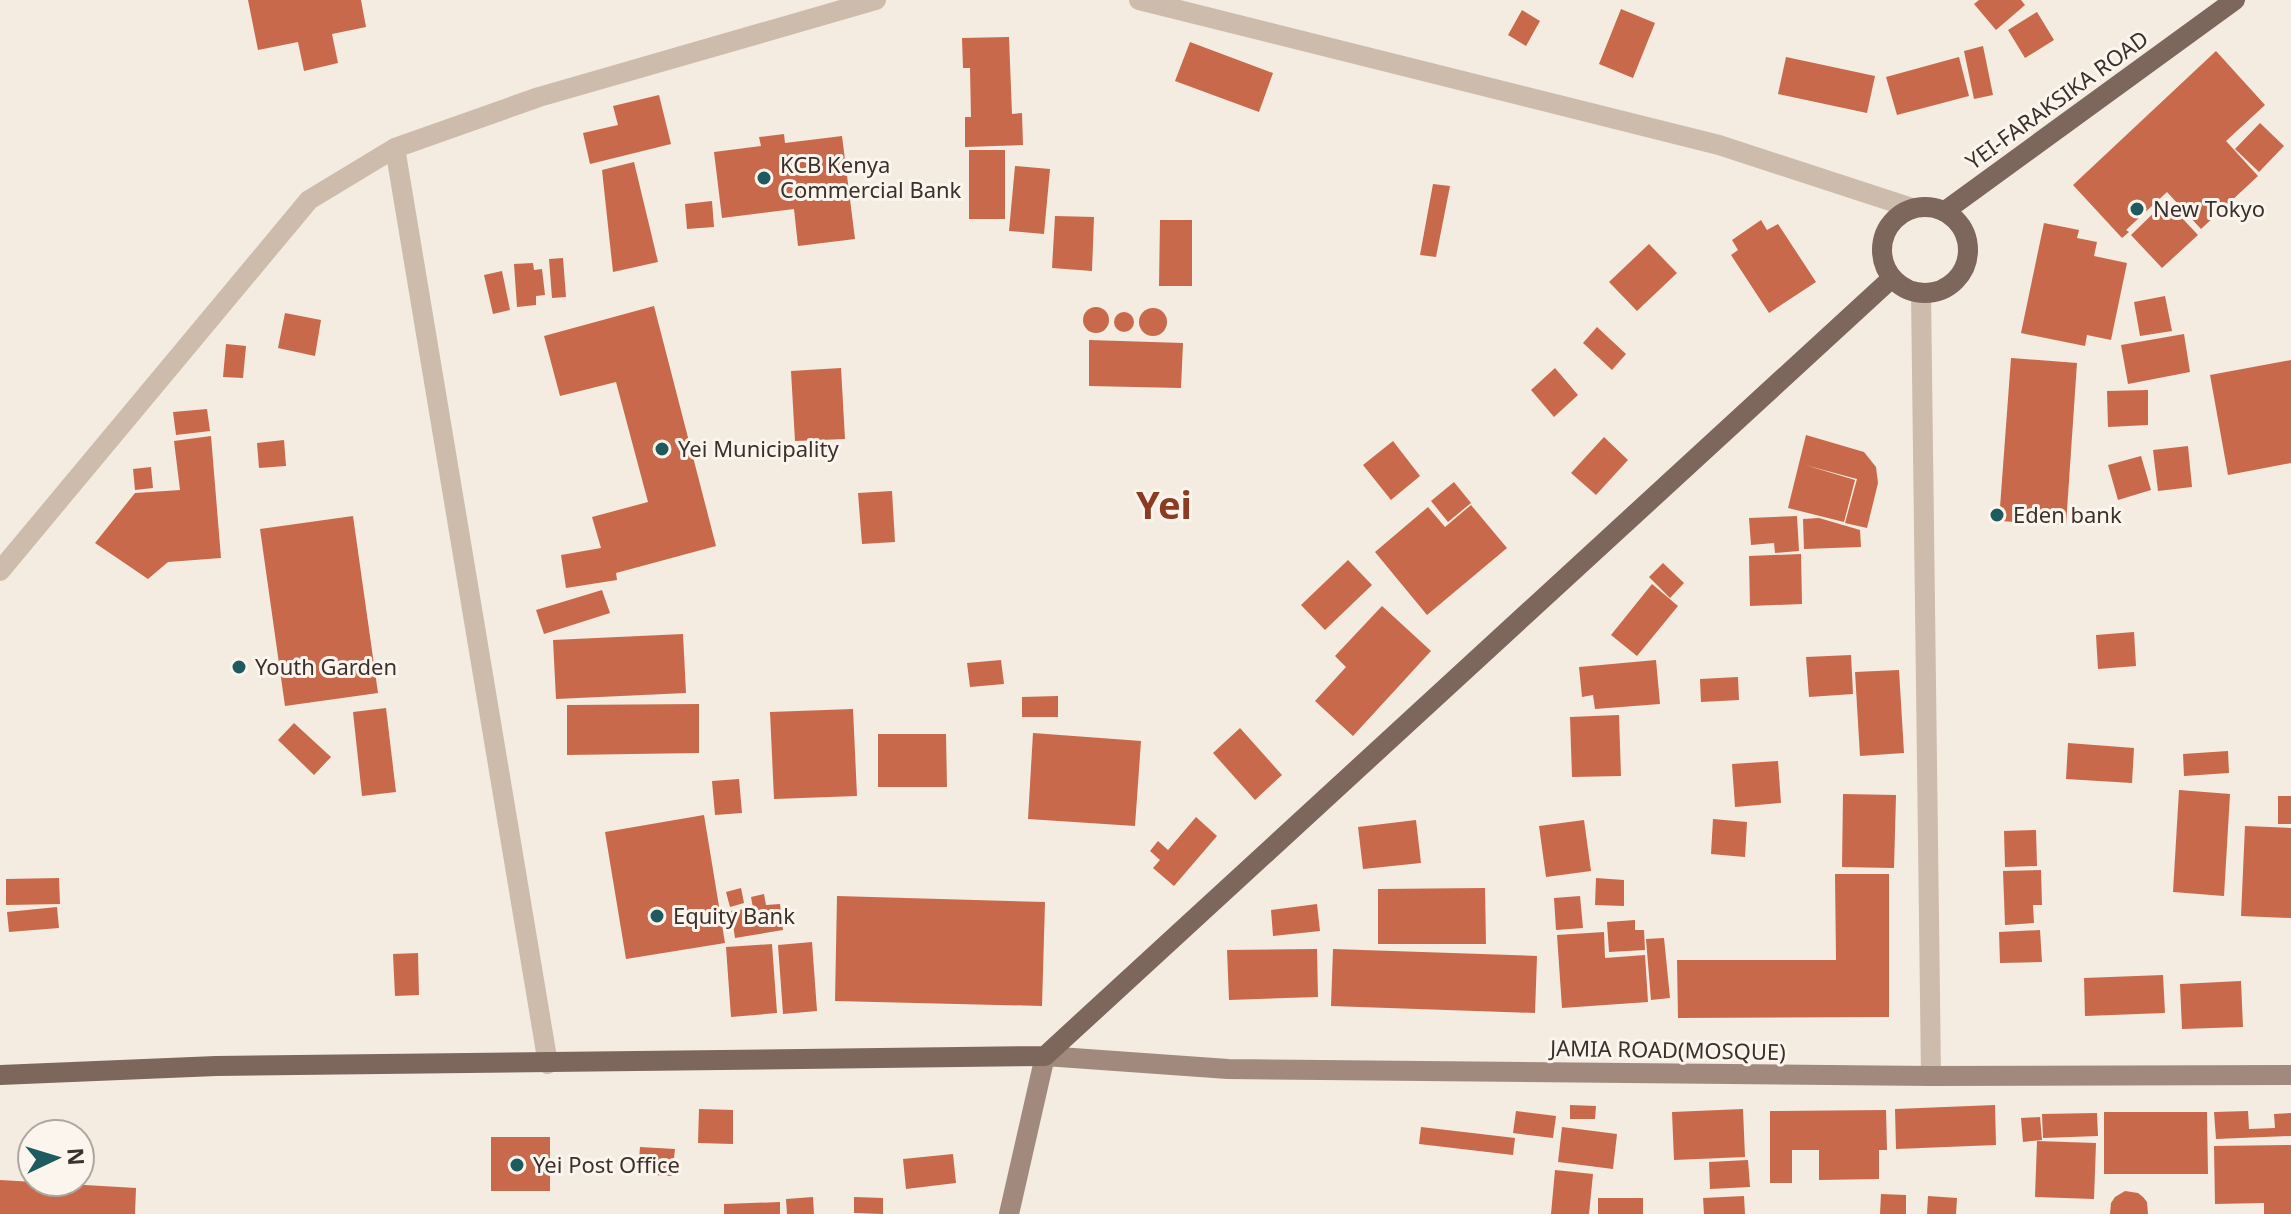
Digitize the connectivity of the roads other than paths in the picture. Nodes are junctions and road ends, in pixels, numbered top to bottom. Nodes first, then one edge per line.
1 (876, 0) edge
2 (1139, 0) edge
3 (2235, 0) edge
4 (395, 148) junction
5 (1912, 208) junction
6 (1945, 211) junction
7 (1892, 278) junction
8 (1921, 293) junction
9 (0, 571) edge
10 (1045, 1056) junction
11 (548, 1064) junction
12 (0, 1075) edge
13 (2291, 1075) edge
14 (1931, 1076) junction
15 (1009, 1214) edge

1 - 4 street
2 - 5 street
3 - 6 main road, YEI-FARAKSIKA ROAD
4 - 9 street
4 - 11 street
5 - 6 main road
5 - 7 main road
6 - 8 main road
7 - 8 main road
7 - 10 main road
8 - 14 street
10 - 11 main road
10 - 14 street, JAMIA ROAD(MOSQUE)
10 - 15 street
11 - 12 main road
13 - 14 street, JAMIA ROAD(MOSQUE)

